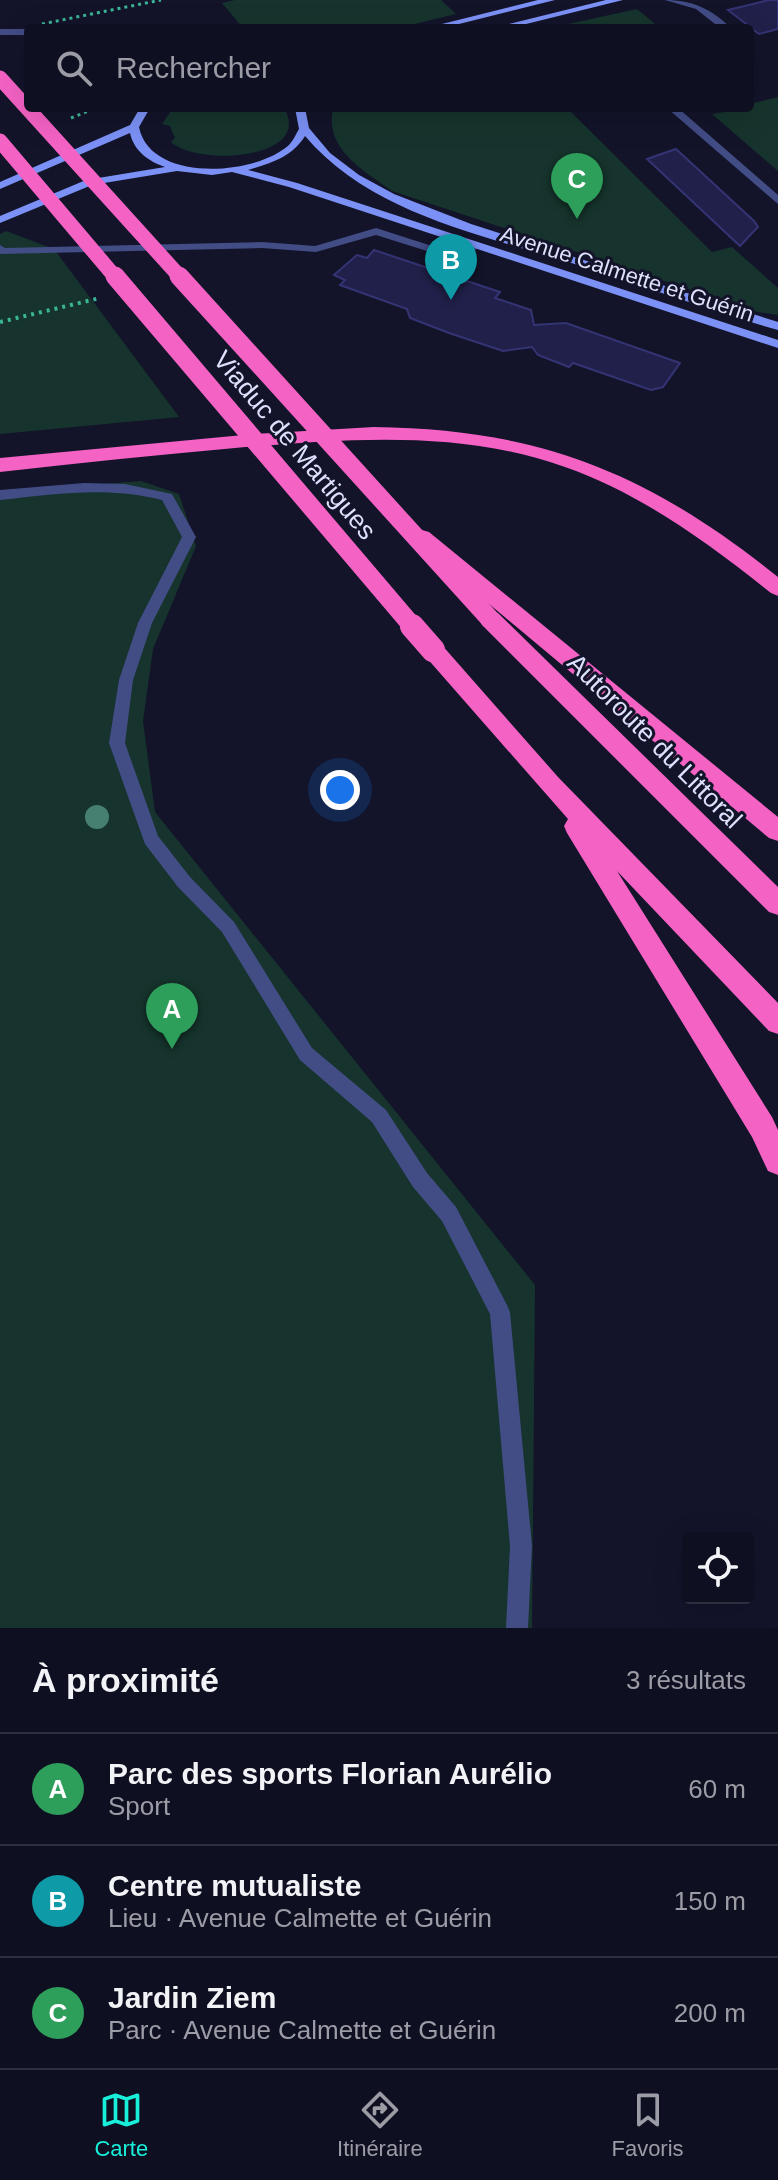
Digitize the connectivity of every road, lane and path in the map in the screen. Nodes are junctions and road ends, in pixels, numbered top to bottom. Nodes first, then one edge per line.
1 (161, 0) edge
2 (550, 0) edge
3 (618, 0) edge
4 (670, 0) edge
5 (701, 4) edge
6 (42, 24) edge
7 (448, 24) edge
8 (515, 24) edge
9 (722, 24) edge
10 (0, 32) edge
11 (24, 32) edge
12 (0, 78) edge
13 (24, 104) edge
14 (31, 112) edge
15 (143, 112) edge
16 (303, 112) edge
17 (677, 112) edge
18 (134, 127) junction
19 (305, 130) junction
20 (0, 141) edge
21 (179, 169) junction
22 (235, 170) junction
23 (0, 186) edge
24 (778, 201) edge
25 (0, 220) edge
26 (475, 245) junction
27 (0, 248) edge
28 (778, 326) edge
29 (778, 344) edge
30 (0, 465) edge
31 (0, 495) edge
32 (778, 588) edge
33 (501, 614) junction
34 (550, 784) junction
35 (778, 831) edge
36 (778, 904) edge
37 (778, 1022) edge
38 (778, 1161) edge
39 (517, 1628) edge

1 - 6 path
2 - 7 main road
3 - 8 main road
4 - 5 street
5 - 9 street
10 - 11 street
12 - 13 highway, Viaduc de Martigues, bridge
14 - 33 highway, Viaduc de Martigues, bridge
15 - 18 main road
16 - 19 main road
17 - 24 street
18 - 21 main road
18 - 23 main road
19 - 22 main road
19 - 28 main road, Avenue Calmette et Guérin
20 - 34 highway, Viaduc de Martigues, bridge
21 - 22 main road
21 - 25 main road
22 - 26 main road, Avenue Calmette et Guérin
26 - 27 street
26 - 29 main road, Avenue Calmette et Guérin
30 - 32 highway
31 - 39 street
33 - 35 highway
33 - 36 highway, Autoroute du Littoral
34 - 37 highway
34 - 38 highway

